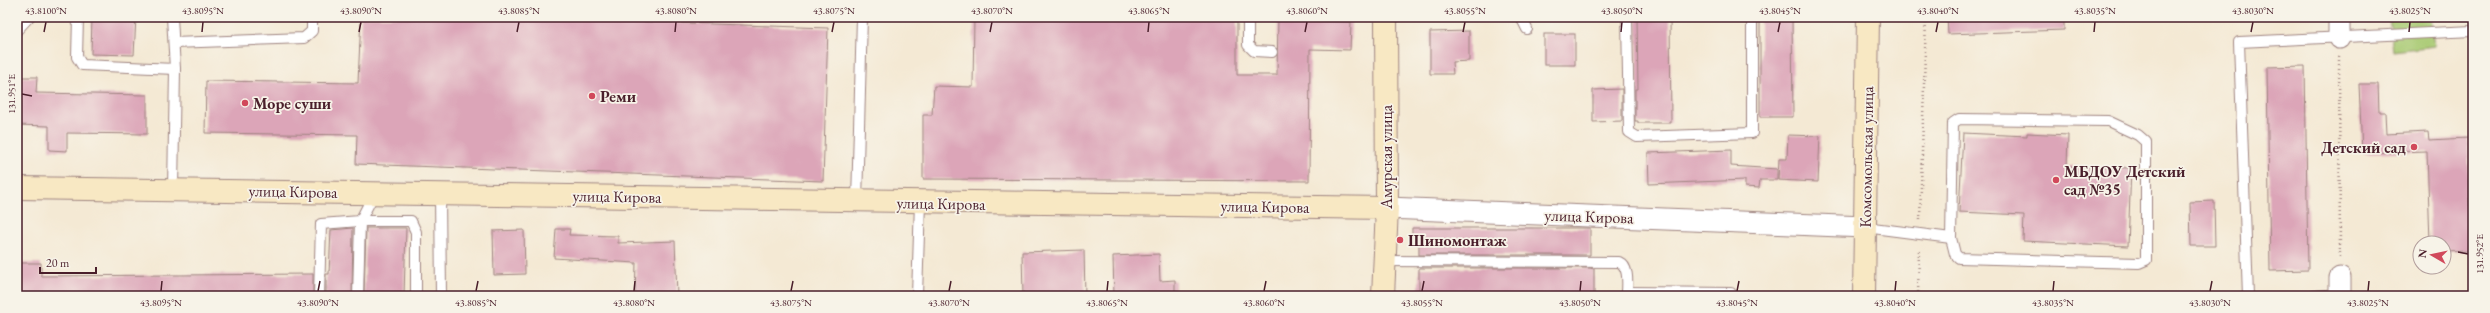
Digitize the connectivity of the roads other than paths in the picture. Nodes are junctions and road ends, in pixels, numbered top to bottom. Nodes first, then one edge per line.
1 (29, 17) edge
2 (78, 17) edge
3 (172, 17) edge
4 (312, 17) edge
5 (862, 17) edge
6 (1248, 17) edge
7 (1386, 17) edge
8 (1521, 17) edge
9 (1627, 17) edge
10 (1752, 17) edge
11 (1868, 17) edge
12 (2339, 17) edge
13 (1528, 29) dead end
14 (17, 30) edge
15 (2473, 31) edge
16 (2339, 38) junction
17 (174, 43) junction
18 (1272, 52) dead end
19 (175, 69) junction
20 (17, 188) edge
21 (173, 190) junction
22 (375, 192) junction
23 (440, 192) junction
24 (857, 201) junction
25 (920, 202) junction
26 (1387, 208) junction
27 (360, 221) junction
28 (1865, 228) junction
29 (1951, 238) junction
30 (1384, 261) junction
31 (2340, 289) edge
32 (1627, 294) edge
33 (319, 296) edge
34 (358, 296) edge
35 (416, 296) edge
36 (440, 296) edge
37 (917, 296) edge
38 (1383, 296) edge
39 (1733, 296) edge
40 (1864, 296) edge
41 (2248, 296) edge
42 (2313, 296) edge

1 - 14 lane
2 - 19 lane
3 - 17 lane
4 - 17 lane
5 - 24 lane
6 - 18 lane
7 - 26 street, Амурская улица
8 - 13 lane
9 - 10 lane
11 - 28 street, Комсомольская улица
12 - 16 street
15 - 16 lane
16 - 41 lane
17 - 19 lane
19 - 21 lane
20 - 21 street, улица Кирова
21 - 22 street, улица Кирова
22 - 23 street, улица Кирова
22 - 27 lane
23 - 24 street, улица Кирова
23 - 36 lane
24 - 25 street, улица Кирова
25 - 26 street, улица Кирова
25 - 37 lane
26 - 28 street, улица Кирова
26 - 30 street, Амурская улица
27 - 33 lane
27 - 34 lane
27 - 35 lane
28 - 29 lane
28 - 40 street, Комсомольская улица
29 - 29 lane
30 - 32 lane
30 - 38 street, Амурская улица
31 - 42 lane
32 - 39 lane

